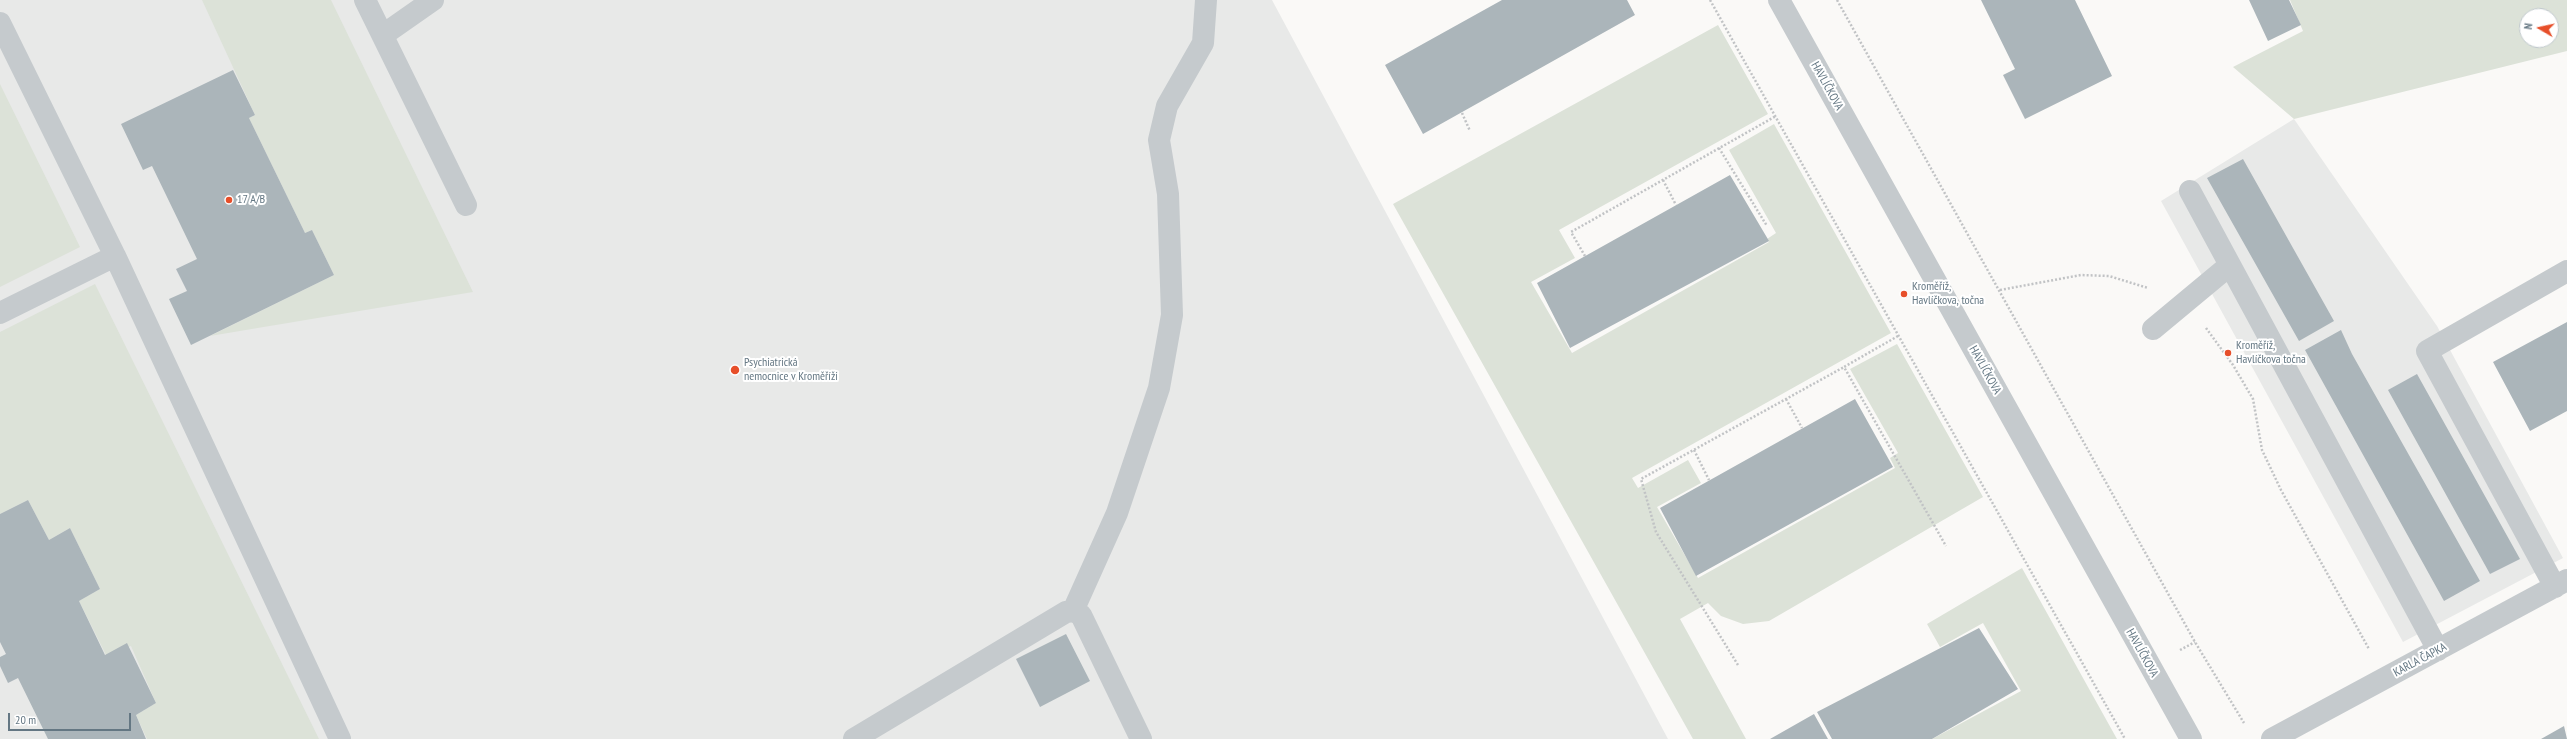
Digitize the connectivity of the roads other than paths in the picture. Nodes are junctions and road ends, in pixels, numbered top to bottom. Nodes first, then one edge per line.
1 (365, 0) edge
2 (433, 0) edge
3 (1206, 0) edge
4 (1779, 0) edge
5 (0, 23) edge
6 (383, 35) junction
7 (2190, 191) dead end
8 (466, 205) dead end
9 (115, 256) junction
10 (2230, 265) junction
11 (2567, 271) edge
12 (0, 313) edge
13 (2153, 328) dead end
14 (2561, 584) edge
15 (1072, 611) junction
16 (2438, 650) junction
17 (340, 739) edge
18 (854, 739) edge
19 (1141, 739) edge
20 (2191, 739) edge
21 (2272, 739) edge

1 - 6 street
2 - 6 street
3 - 15 street
4 - 20 street, HAVLÍČKOVA
5 - 9 street
6 - 8 street
7 - 10 street
9 - 12 street
9 - 17 street
10 - 13 street
10 - 16 street
11 - 14 street
14 - 16 street, KARLA ČAPKA
15 - 18 street
15 - 19 street
16 - 21 street, KARLA ČAPKA

